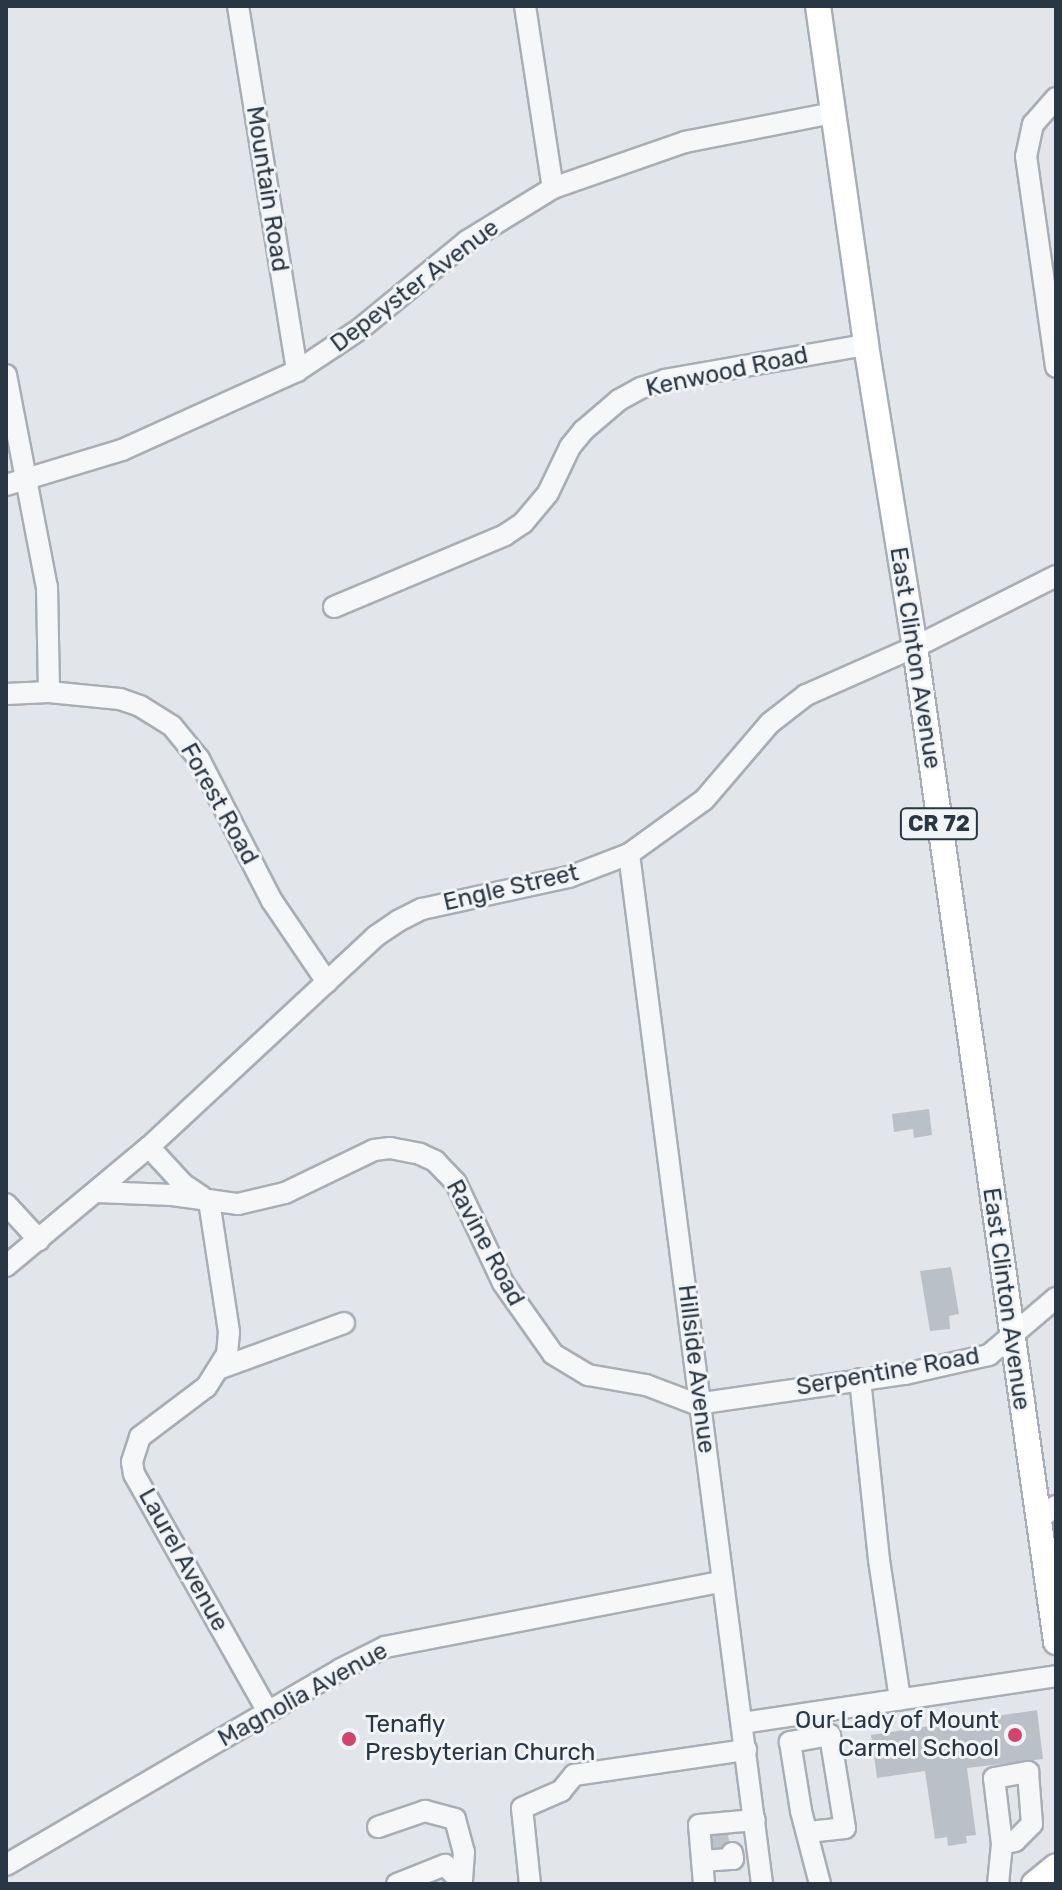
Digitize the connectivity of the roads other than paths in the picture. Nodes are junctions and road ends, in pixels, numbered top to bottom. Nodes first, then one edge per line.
1 (238, 6) edge
2 (525, 6) edge
3 (818, 6) edge
4 (1056, 98) edge
5 (833, 113) junction
6 (553, 188) junction
7 (866, 345) junction
8 (1056, 367) edge
9 (297, 371) junction
10 (6, 375) edge
11 (16, 483) edge
12 (1056, 576) edge
13 (334, 607) dead end
14 (915, 647) junction
15 (49, 692) junction
16 (6, 694) edge
17 (629, 854) junction
18 (327, 982) junction
19 (149, 1147) junction
20 (97, 1192) junction
21 (209, 1201) junction
22 (6, 1204) edge
23 (39, 1240) junction
24 (6, 1266) edge
25 (1056, 1298) edge
26 (344, 1323) dead end
27 (1011, 1336) junction
28 (221, 1368) junction
29 (860, 1379) junction
30 (701, 1404) junction
31 (1047, 1513) edge
32 (723, 1581) junction
33 (1055, 1626) edge
34 (1056, 1676) edge
35 (900, 1699) junction
36 (268, 1712) junction
37 (743, 1723) junction
38 (746, 1750) junction
39 (755, 1820) junction
40 (378, 1827) dead end
41 (808, 1832) junction
42 (1002, 1844) dead end
43 (6, 1865) edge
44 (1056, 1866) edge
45 (397, 1884) edge
46 (462, 1884) edge
47 (530, 1884) edge
48 (704, 1884) edge
49 (762, 1884) edge
50 (820, 1884) edge
51 (998, 1884) edge
52 (1034, 1884) edge

1 - 9 street, Mountain Road
2 - 6 street
3 - 5 main road, East Clinton Avenue / CR 72
4 - 8 street
5 - 6 street, Depeyster Avenue
5 - 7 main road, East Clinton Avenue / CR 72
6 - 9 street, Depeyster Avenue
7 - 13 street, Kenwood Road
7 - 14 main road, East Clinton Avenue / CR 72
9 - 11 street, Depeyster Avenue
10 - 11 street
11 - 15 street
12 - 14 street, Engle Street
14 - 17 street, Engle Street
14 - 27 main road, East Clinton Avenue / CR 72
15 - 16 street, Forest Road
15 - 18 street, Forest Road
17 - 18 street, Engle Street
17 - 30 street, Hillside Avenue
18 - 19 street, Engle Street
19 - 20 street, Engle Street
19 - 21 street
20 - 21 street, Ravine Road
20 - 23 street, Engle Street
21 - 28 street
21 - 30 street, Ravine Road
22 - 23 street
23 - 24 street, Engle Street
25 - 27 street, Serpentine Road
26 - 28 street
27 - 29 street, Serpentine Road
27 - 31 main road, East Clinton Avenue / CR 72
28 - 36 street, Laurel Avenue
29 - 30 street, Serpentine Road
29 - 35 street
30 - 32 street, Hillside Avenue
31 - 33 main road, East Clinton Avenue / CR 72
32 - 36 street, Magnolia Avenue
32 - 37 street, Hillside Avenue
34 - 35 street
35 - 37 street
36 - 43 street, Magnolia Avenue
37 - 38 street, Hillside Avenue
38 - 39 street, Hillside Avenue
38 - 47 street
39 - 48 street
39 - 49 street, Hillside Avenue
40 - 46 street
41 - 41 street
41 - 50 street
42 - 51 street
44 - 52 main road
45 - 46 street

